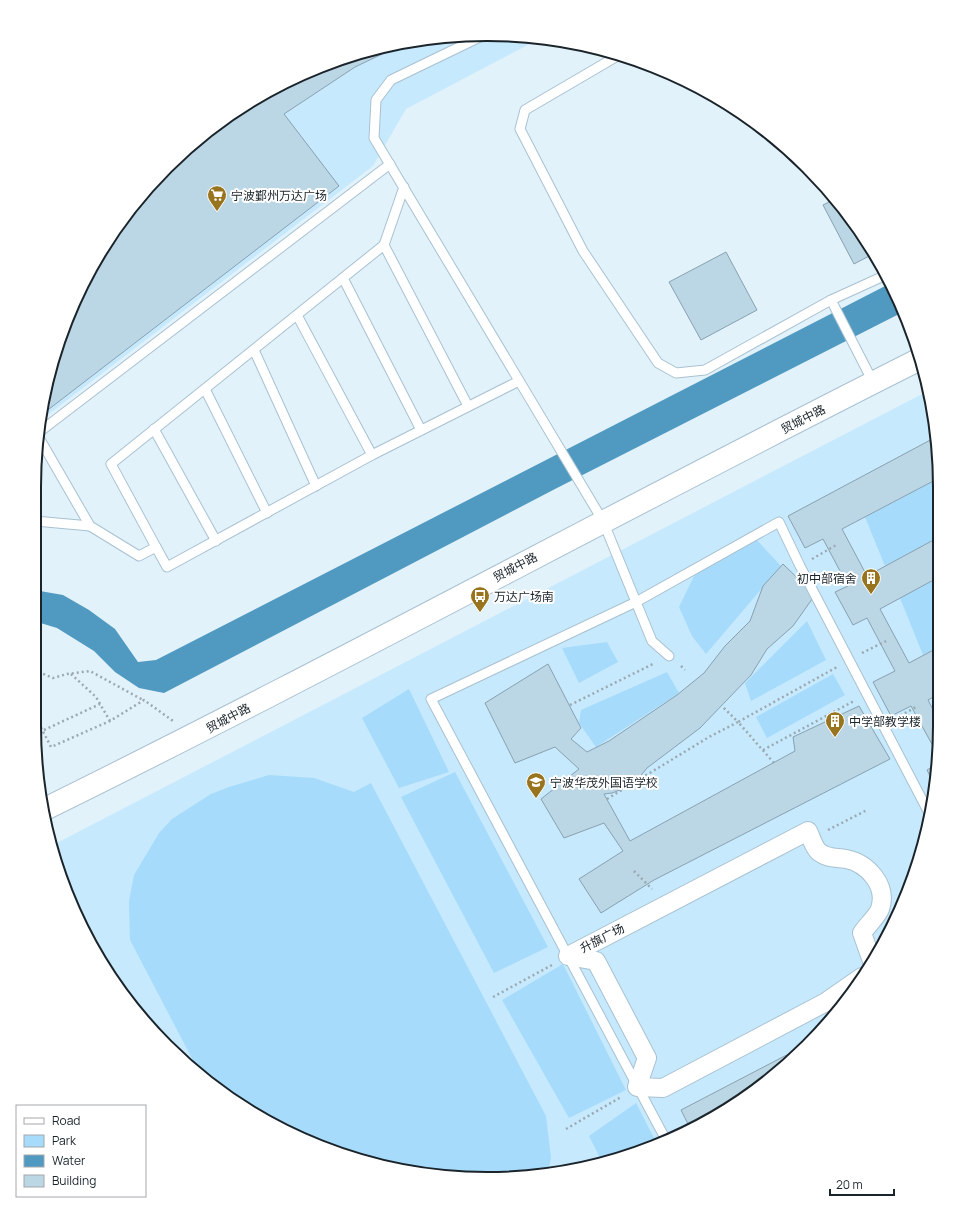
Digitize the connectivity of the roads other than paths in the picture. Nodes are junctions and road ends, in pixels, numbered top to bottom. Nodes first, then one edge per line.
1 (470, 42) edge
2 (612, 59) edge
3 (390, 164) junction
4 (404, 187) junction
5 (384, 245) junction
6 (343, 278) junction
7 (880, 278) edge
8 (831, 300) junction
9 (297, 315) junction
10 (254, 350) junction
11 (915, 362) edge
12 (519, 381) junction
13 (873, 382) junction
14 (205, 389) junction
15 (468, 406) junction
16 (45, 429) edge
17 (154, 429) junction
18 (421, 430) junction
19 (43, 444) edge
20 (372, 455) junction
21 (316, 486) junction
22 (267, 513) junction
23 (603, 521) junction
24 (41, 522) edge
25 (90, 526) junction
26 (216, 541) junction
27 (156, 547) junction
28 (636, 602) junction
29 (669, 656) road end
30 (925, 804) edge
31 (49, 807) edge
32 (870, 955) edge
33 (568, 956) junction
34 (850, 985) edge
35 (637, 1087) junction
36 (664, 1135) edge

1 - 3 lane
2 - 8 lane
3 - 4 lane
3 - 16 lane
4 - 5 lane
4 - 12 lane
5 - 6 lane
5 - 15 lane
6 - 9 lane
6 - 18 lane
7 - 8 lane
8 - 13 lane
9 - 10 lane
9 - 20 lane
10 - 14 lane
10 - 21 lane
11 - 13 main road, 贸城中路
12 - 15 lane
12 - 23 lane
13 - 23 main road, 贸城中路
14 - 17 lane
14 - 22 lane
15 - 18 lane
17 - 26 lane
17 - 27 lane
18 - 20 lane
19 - 25 lane
20 - 21 lane
21 - 22 lane
22 - 26 lane
23 - 28 lane
23 - 31 main road, 贸城中路
24 - 25 lane
25 - 27 lane
26 - 27 lane
28 - 29 lane
28 - 30 lane
28 - 33 lane
32 - 33 street, 升旗广场
33 - 35 street, 升旗广场
34 - 35 street
35 - 36 lane

